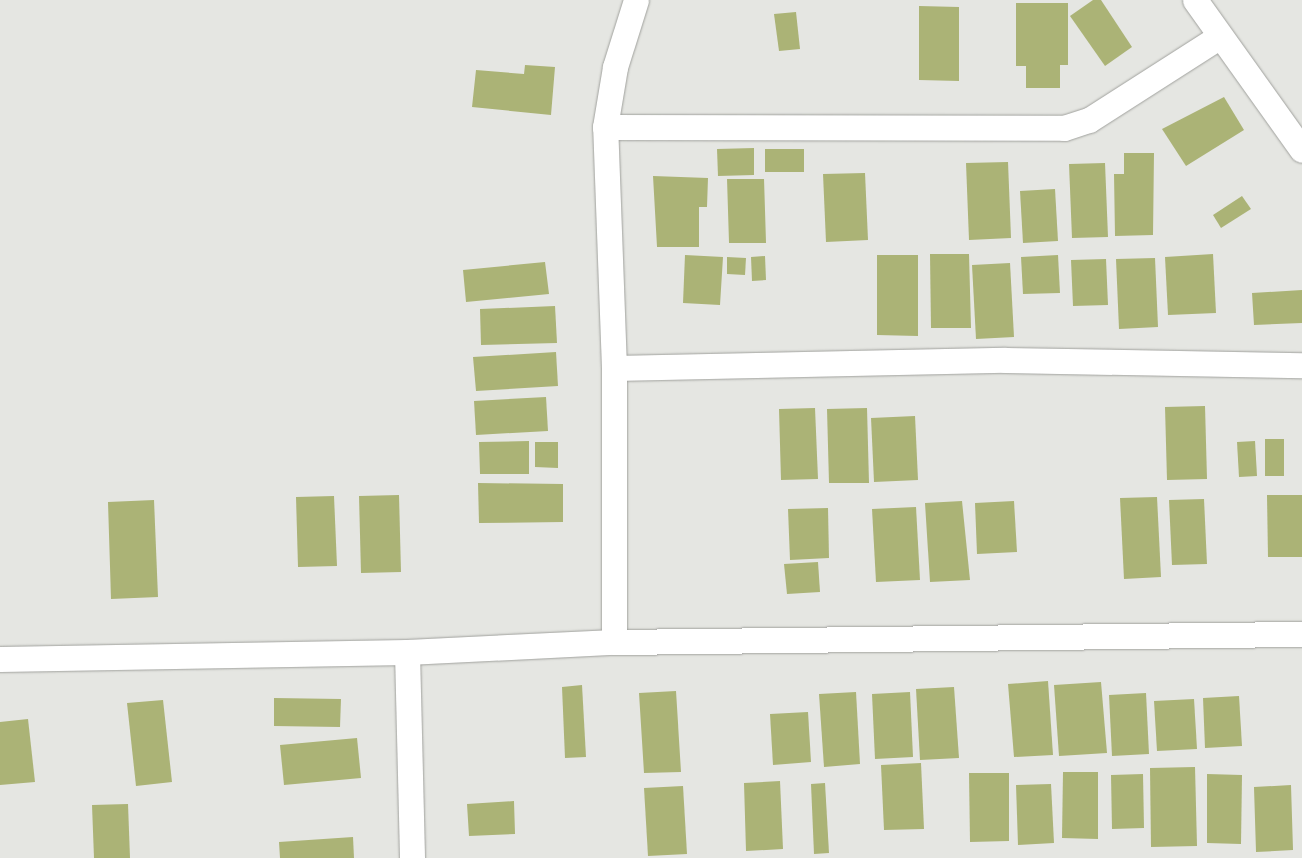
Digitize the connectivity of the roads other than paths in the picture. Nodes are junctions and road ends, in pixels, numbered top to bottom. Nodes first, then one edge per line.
1 (636, 0) edge
2 (1195, 0) edge
3 (1220, 37) junction
4 (605, 127) junction
5 (1302, 150) edge
6 (1302, 365) edge
7 (614, 368) junction
8 (1302, 634) edge
9 (614, 642) junction
10 (408, 652) junction
11 (0, 659) edge
12 (412, 858) edge

1 - 4 street
2 - 3 street
3 - 4 street
3 - 5 street
4 - 7 street
6 - 7 street
7 - 9 street
8 - 9 street
9 - 10 street
10 - 11 street
10 - 12 street

